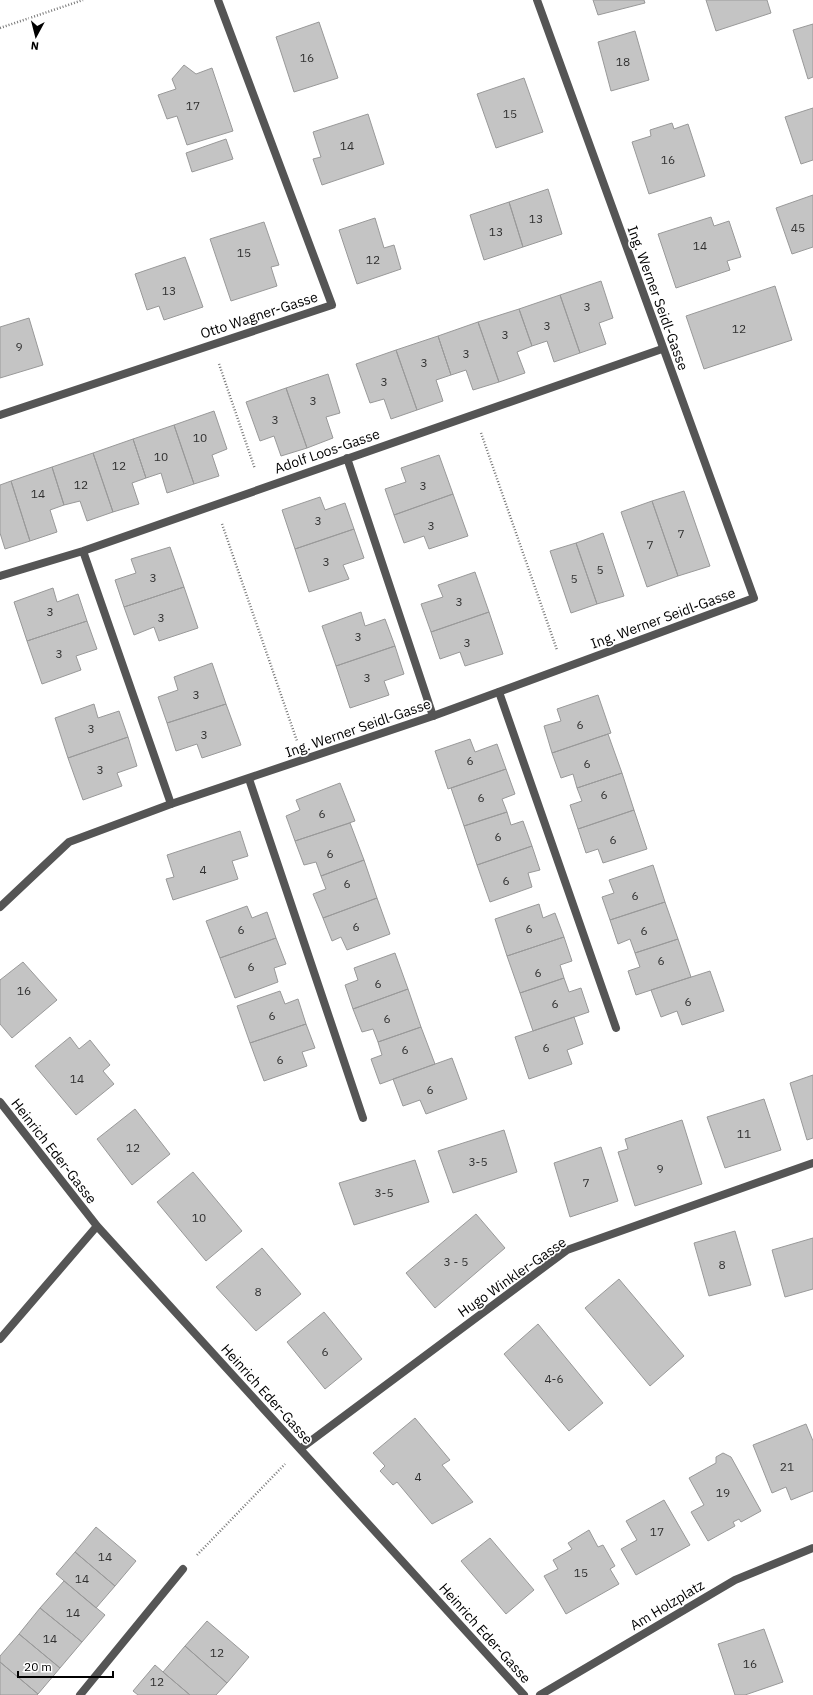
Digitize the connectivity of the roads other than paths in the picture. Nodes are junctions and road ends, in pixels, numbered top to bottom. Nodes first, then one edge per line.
1 (218, 0) edge
2 (537, 0) edge
3 (662, 348) junction
4 (0, 415) edge
5 (347, 458) junction
6 (83, 551) junction
7 (0, 576) edge
8 (498, 692) junction
9 (433, 716) junction
10 (249, 779) junction
11 (171, 804) junction
12 (0, 907) edge
13 (616, 1028) dead end
14 (0, 1102) edge
15 (363, 1118) dead end
16 (813, 1163) edge
17 (97, 1226) junction
18 (0, 1339) edge
19 (300, 1449) junction
20 (813, 1548) edge
21 (183, 1569) road end
22 (80, 1695) edge
23 (524, 1695) edge
24 (540, 1695) edge

1 - 4 street, Otto Wagner-Gasse
2 - 3 street, Ing. Werner Seidl-Gasse
3 - 5 street, Adolf Loos-Gasse
3 - 8 street, Ing. Werner Seidl-Gasse
5 - 6 street, Adolf Loos-Gasse
5 - 9 street
6 - 7 street, Adolf Loos-Gasse
6 - 11 street
8 - 9 street, Ing. Werner Seidl-Gasse
8 - 13 street
9 - 10 street, Ing. Werner Seidl-Gasse
10 - 11 street, Ing. Werner Seidl-Gasse
10 - 15 street
11 - 12 street, Ing. Werner Seidl-Gasse
14 - 17 street, Heinrich Eder-Gasse
16 - 19 street, Hugo Winkler-Gasse
17 - 18 street
17 - 19 street, Heinrich Eder-Gasse
19 - 23 street, Heinrich Eder-Gasse
20 - 24 street, Am Holzplatz
21 - 22 street

